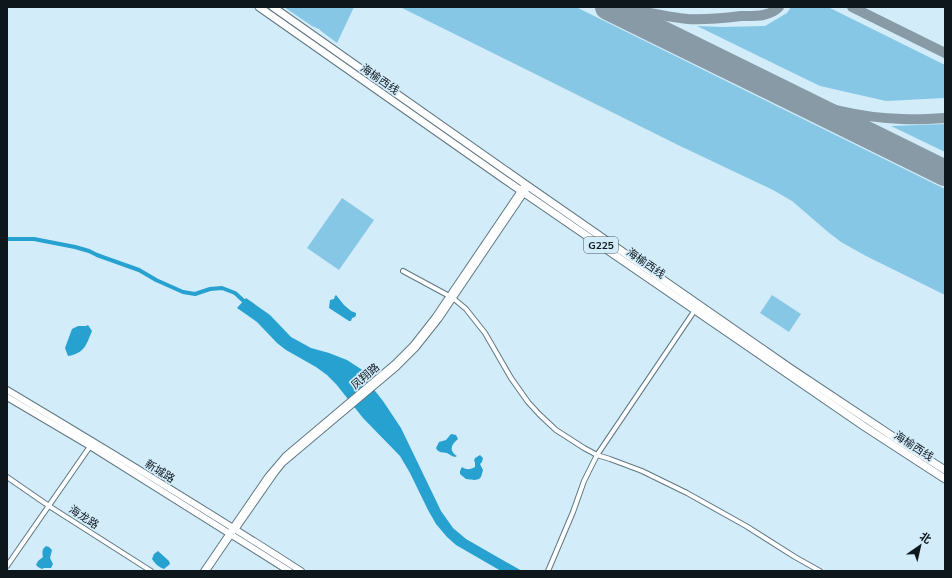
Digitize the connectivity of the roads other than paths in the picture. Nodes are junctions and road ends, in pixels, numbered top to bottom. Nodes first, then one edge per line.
1 (259, 7) edge
2 (273, 7) edge
3 (527, 185) junction
4 (522, 192) junction
5 (403, 271) dead end
6 (451, 297) junction
7 (695, 310) junction
8 (789, 371) junction
9 (7, 390) edge
10 (7, 397) edge
11 (92, 444) junction
12 (597, 455) junction
13 (945, 470) edge
14 (7, 477) edge
15 (945, 479) edge
16 (49, 506) junction
17 (232, 531) junction
18 (7, 566) edge
19 (151, 571) edge
20 (203, 571) edge
21 (207, 571) edge
22 (289, 571) edge
23 (301, 571) edge
24 (548, 571) edge
25 (820, 571) edge

1 - 4 highway, 海榆西线 / G225
2 - 3 highway, 海榆西线 / G225
3 - 4 street, 凤翔路
3 - 8 highway, 海榆西线 / G225
4 - 6 street, 凤翔路
4 - 7 highway, 海榆西线 / G225
5 - 6 street
6 - 12 street
6 - 17 street, 凤翔路
7 - 8 highway, 海榆西线 / G225
7 - 12 street
8 - 13 highway, 海榆西线 / G225
8 - 15 highway, 海榆西线 / G225
9 - 11 main road, 新城路
10 - 11 main road, 新城路
11 - 16 street
11 - 17 main road, 新城路
12 - 24 street
12 - 25 street
14 - 16 street, 海龙路
16 - 18 street
16 - 19 street, 海龙路
17 - 20 street, 凤翔路
17 - 21 street, 凤翔路
17 - 22 main road, 新城路
17 - 23 main road, 新城路

